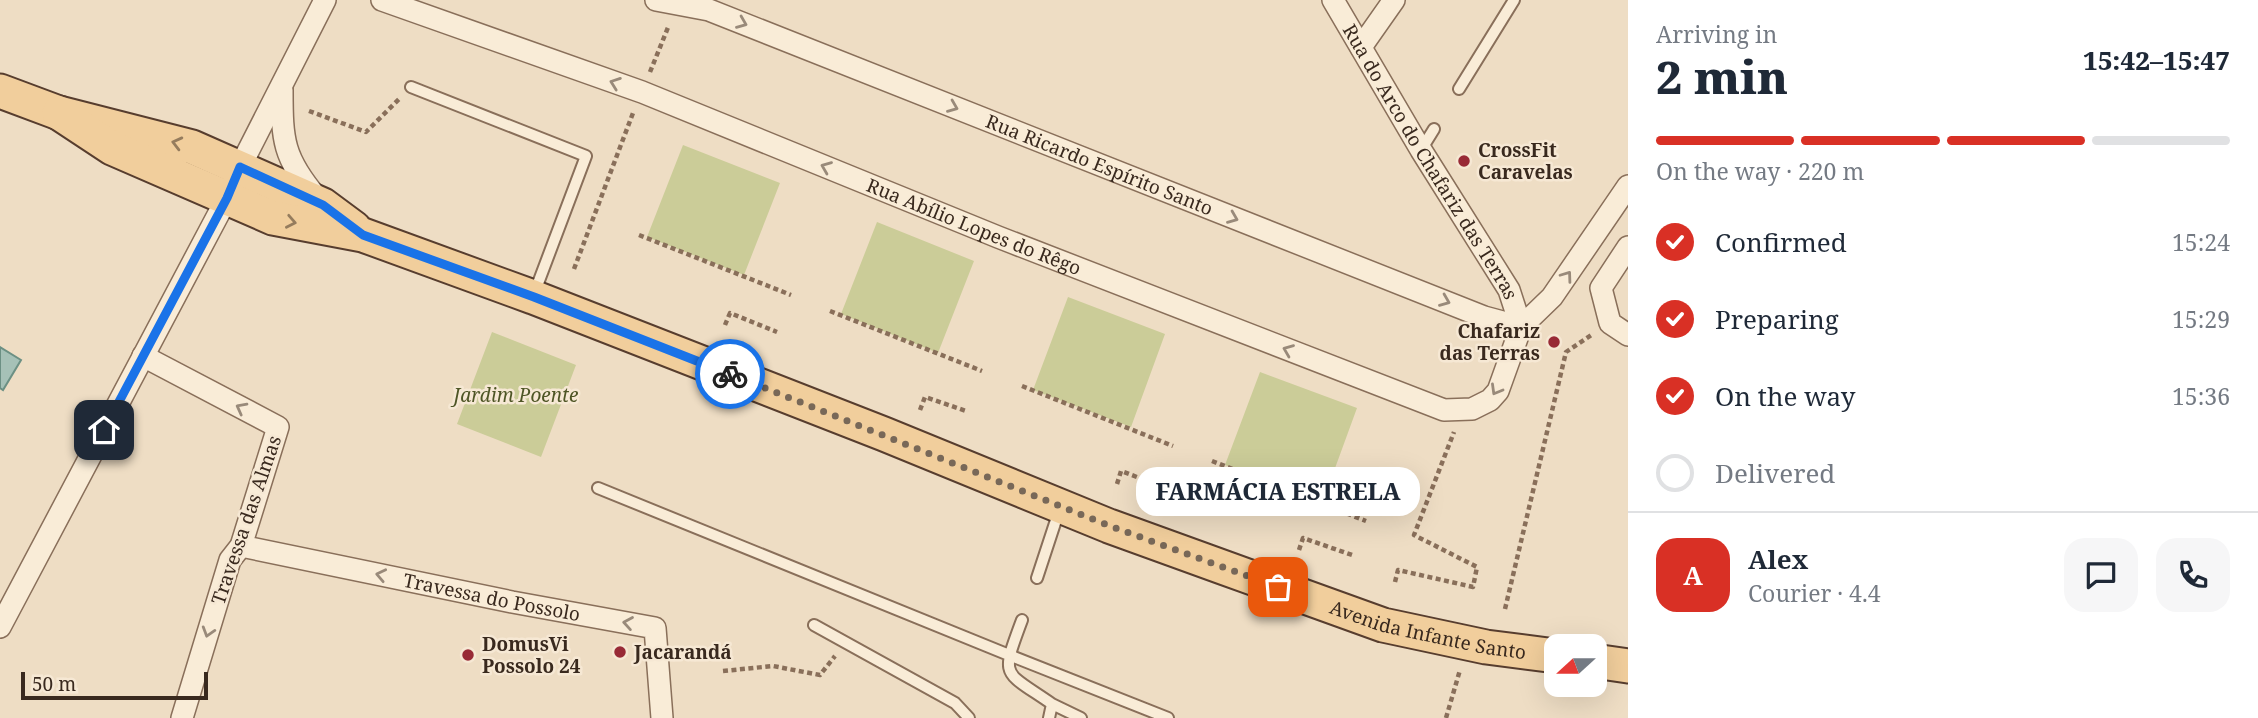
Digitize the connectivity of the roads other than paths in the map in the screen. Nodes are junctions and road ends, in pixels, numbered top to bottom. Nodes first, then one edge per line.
1 (325, 0) edge
2 (382, 0) edge
3 (1333, 0) edge
4 (1394, 0) edge
5 (1514, 0) edge
6 (670, 1) edge
7 (1361, 47) junction
8 (281, 86) junction
9 (411, 87) road end
10 (1459, 89) dead end
11 (0, 91) edge
12 (59, 113) junction
13 (1434, 129) dead end
14 (1421, 149) junction
15 (240, 167) junction
16 (1628, 186) edge
17 (227, 198) junction
18 (323, 205) junction
19 (363, 235) junction
20 (1628, 247) edge
21 (534, 297) junction
22 (1521, 327) junction
23 (1619, 329) edge
24 (143, 356) junction
25 (598, 488) dead end
26 (1060, 506) junction
27 (241, 547) junction
28 (1037, 578) dead end
29 (1022, 620) dead end
30 (814, 625) dead end
31 (0, 626) edge
32 (1544, 654) edge
33 (1009, 655) junction
34 (1607, 663) edge
35 (1628, 666) edge
36 (1052, 704) junction
37 (183, 718) edge
38 (662, 718) edge
39 (969, 718) edge
40 (1049, 718) edge
41 (1081, 718) edge
42 (1168, 718) edge

1 - 8 street
22 -> 2 street, Rua Abílio Lopes do Rêgo
3 - 7 street, Rua do Arco do Chafariz das Terras
4 - 7 street
5 - 10 lane
6 -> 22 street, Rua Ricardo Espírito Santo
7 - 14 street, Rua do Arco do Chafariz das Terras
8 - 15 street
8 - 18 street
9 - 21 lane
11 - 12 main road, Avenida Infante Santo
15 -> 12 main road, Avenida Infante Santo
12 - 17 main road, Avenida Infante Santo
13 - 14 lane
14 - 22 street, Rua do Arco do Chafariz das Terras
15 - 17 street
15 - 18 main road, Avenida Infante Santo
22 -> 16 street
17 -> 19 main road, Avenida Infante Santo
17 - 24 street
18 - 19 main road, Avenida Infante Santo
19 - 21 main road, Avenida Infante Santo
20 - 23 street
21 - 26 main road, Avenida Infante Santo
27 -> 24 street, Travessa das Almas
24 - 31 street
25 - 33 lane
26 - 28 lane
26 - 32 main road, Avenida Infante Santo
27 -> 37 street, Travessa das Almas
38 -> 27 street, Travessa do Possolo
29 - 33 lane
30 - 39 lane
33 - 36 lane
33 - 42 lane
34 - 35 main road
36 - 40 lane
36 - 41 lane

